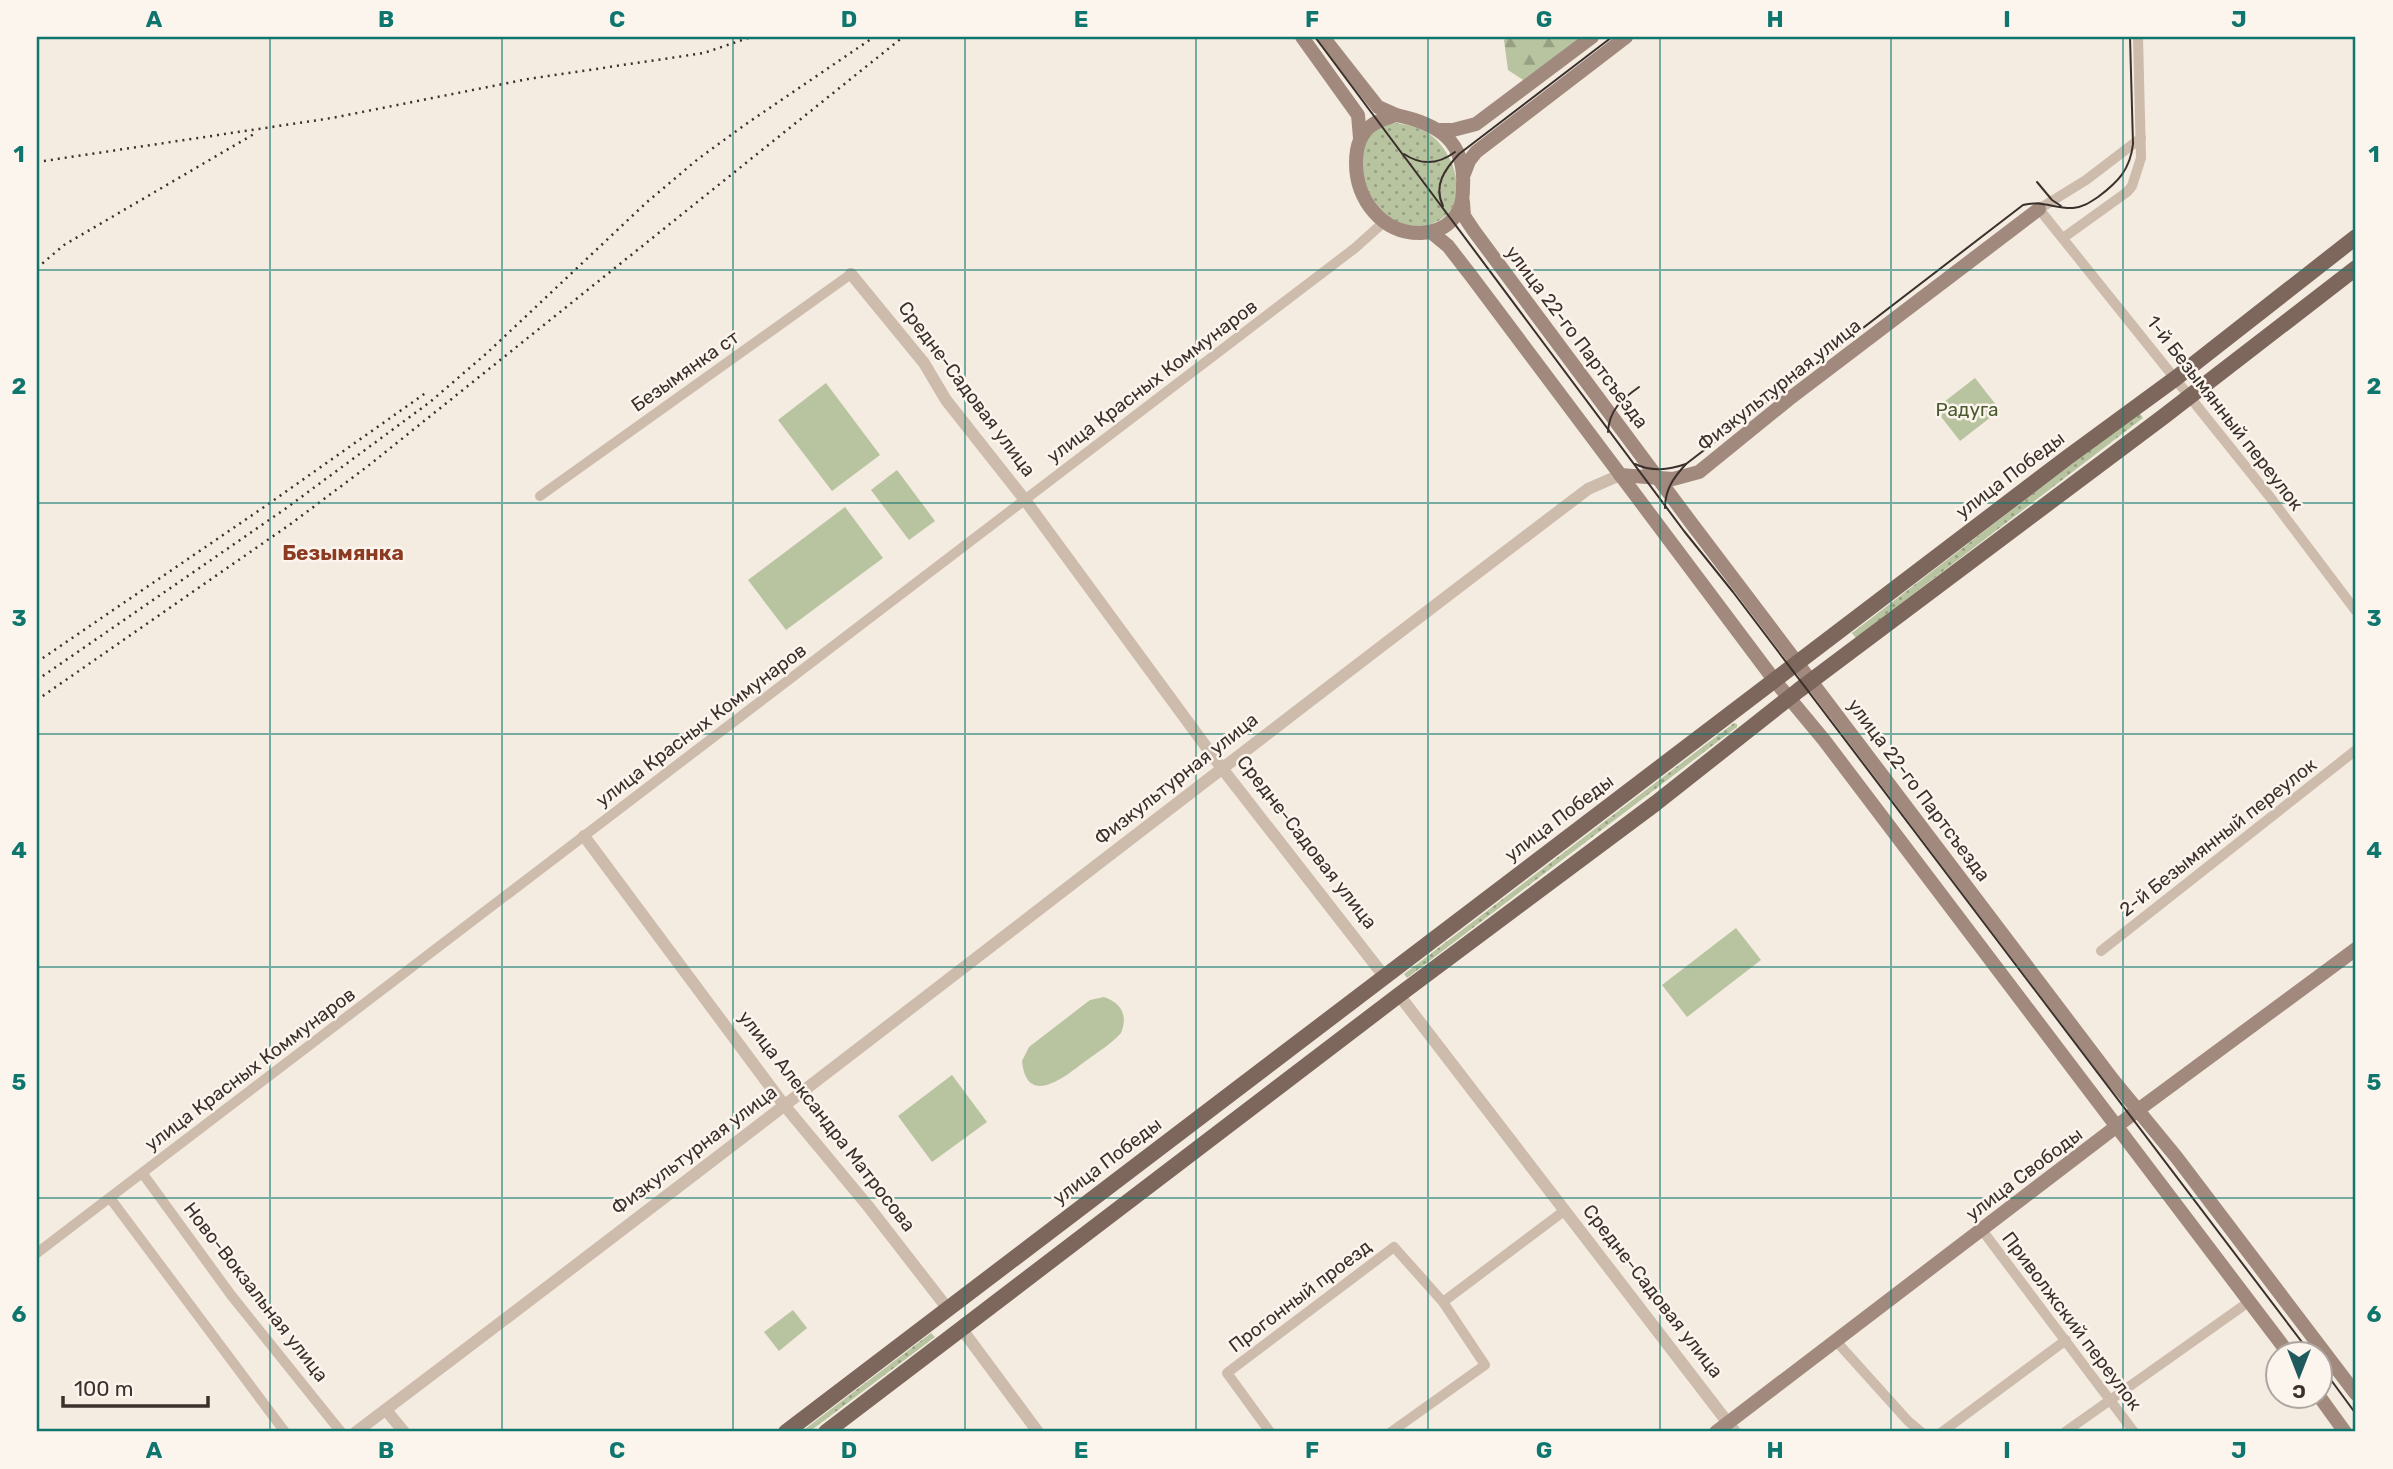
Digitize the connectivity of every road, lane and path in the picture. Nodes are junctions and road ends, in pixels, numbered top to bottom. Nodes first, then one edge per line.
1 (1302, 37) edge
2 (1323, 37) edge
3 (1592, 37) edge
4 (1626, 37) edge
5 (2138, 37) edge
6 (1396, 116) junction
7 (1440, 130) junction
8 (1360, 138) junction
9 (2141, 138) junction
10 (1464, 176) junction
11 (1463, 202) junction
12 (2039, 209) junction
13 (1384, 222) junction
14 (1431, 232) junction
15 (2063, 237) junction
16 (2356, 237) edge
17 (2356, 268) edge
18 (851, 274) joint
19 (2176, 378) junction
20 (2190, 395) junction
21 (1620, 475) junction
22 (1659, 478) junction
23 (540, 496) dead end
24 (1025, 500) junction
25 (2356, 611) edge
26 (1849, 624) junction
27 (1865, 641) junction
28 (1798, 664) junction
29 (1775, 681) junction
30 (1811, 681) junction
31 (1789, 698) junction
32 (1727, 717) junction
33 (1742, 735) junction
34 (2356, 750) edge
35 (1221, 767) junction
36 (584, 836) junction
37 (2356, 949) edge
38 (2101, 951) dead end
39 (1384, 976) junction
40 (1399, 995) junction
41 (784, 1105) junction
42 (2138, 1110) junction
43 (2116, 1128) junction
44 (142, 1174) junction
45 (110, 1198) junction
46 (1564, 1211) junction
47 (1982, 1230) junction
48 (37, 1253) edge
49 (2250, 1301) junction
50 (1443, 1302) junction
51 (948, 1308) junction
52 (961, 1328) junction
53 (2066, 1340) junction
54 (2278, 1340) edge
55 (1836, 1341) junction
56 (2356, 1394) edge
57 (2111, 1399) junction
58 (386, 1410) junction
59 (2330, 1410) edge
60 (1726, 1429) edge
61 (285, 1432) edge
62 (341, 1432) edge
63 (356, 1432) edge
64 (404, 1432) edge
65 (786, 1432) edge
66 (826, 1432) edge
67 (1038, 1432) edge
68 (1270, 1432) edge
69 (1391, 1432) edge
70 (1921, 1432) edge
71 (1942, 1432) edge
72 (2065, 1432) edge
73 (2134, 1432) edge
74 (2346, 1432) edge

1 - 8 main road
2 - 6 main road
3 - 7 main road
4 - 10 main road
5 - 9 street
6 - 7 main road
6 - 8 main road
7 - 10 main road
8 - 13 main road
9 - 12 street
9 - 15 street
10 - 11 main road
11 - 14 main road
11 - 22 main road, улица 22-го Партсъезда
12 - 15 street, 1-й Безымянный переулок
12 - 22 main road, Физкультурная улица
13 - 14 main road
13 - 24 street, улица Красных Коммунаров
14 - 21 main road
15 - 19 street, 1-й Безымянный переулок
16 - 19 main road, улица Победы
17 - 20 main road
18 - 23 street, Безымянка ст
18 - 24 street, Средне-Садовая улица
19 - 20 street, 1-й Безымянный переулок
19 - 26 main road, улица Победы
20 - 25 street, 1-й Безымянный переулок
20 - 27 main road
21 - 22 main road, Физкультурная улица
21 - 29 main road
21 - 35 street, Физкультурная улица
22 - 28 main road, улица 22-го Партсъезда
24 - 35 street, Средне-Садовая улица
24 - 36 street, улица Красных Коммунаров
26 - 27 main road
26 - 28 main road, улица Победы
27 - 30 main road
28 - 29 main road, улица Победы
28 - 30 main road, улица 22-го Партсъезда
29 - 31 main road
29 - 32 main road, улица Победы
30 - 31 main road
30 - 42 main road, улица 22-го Партсъезда
31 - 33 main road
31 - 43 main road
32 - 33 main road
32 - 39 main road, улица Победы
33 - 40 main road
34 - 38 street, 2-й Безымянный переулок
35 - 39 street, Средне-Садовая улица
35 - 41 street, Физкультурная улица
36 - 41 street, улица Александра Матросова
36 - 44 street, улица Красных Коммунаров
37 - 42 main road, улица Свободы
39 - 40 main road, Средне-Садовая улица
39 - 51 main road, улица Победы
40 - 46 street, Средне-Садовая улица
40 - 52 main road
41 - 51 street, улица Александра Матросова
41 - 58 street, Физкультурная улица
42 - 43 main road, улица Свободы
42 - 56 main road, улица 22-го Партсъезда
43 - 47 main road, улица Свободы
43 - 49 main road
44 - 45 street, улица Красных Коммунаров
44 - 62 street, Ново-Вокзальная улица
45 - 48 street, улица Красных Коммунаров
45 - 61 street
46 - 50 street
46 - 60 street, Средне-Садовая улица
47 - 53 street, Приволжский переулок
47 - 55 main road, улица Свободы
49 - 54 main road
49 - 57 street
50 - 68 street, Прогонный проезд
50 - 69 street, Прогонный проезд
51 - 52 main road, улица Александра Матросова
51 - 65 main road, улица Победы
52 - 66 main road
52 - 67 street, улица Александра Матросова
53 - 57 street, Приволжский переулок
53 - 71 street
55 - 60 main road, улица Свободы
55 - 70 street
57 - 72 street
57 - 73 street, Приволжский переулок
58 - 63 street, Физкультурная улица
58 - 64 street
59 - 74 main road

